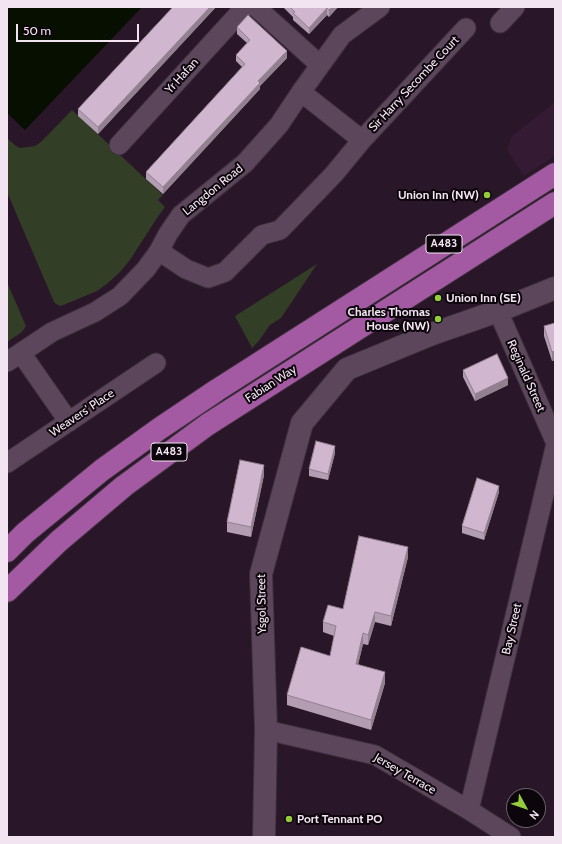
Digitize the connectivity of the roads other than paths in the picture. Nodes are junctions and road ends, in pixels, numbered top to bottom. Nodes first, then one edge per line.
1 (245, 7) edge
2 (256, 7) edge
3 (380, 7) edge
4 (515, 7) edge
5 (500, 23) dead end
6 (466, 28) dead end
7 (320, 65) junction
8 (301, 92) junction
9 (362, 140) junction
10 (119, 145) dead end
11 (555, 174) edge
12 (555, 203) edge
13 (159, 251) junction
14 (555, 288) edge
15 (498, 311) junction
16 (14, 358) edge
17 (156, 364) dead end
18 (69, 422) junction
19 (555, 441) edge
20 (555, 448) edge
21 (7, 463) edge
22 (7, 551) edge
23 (7, 591) edge
24 (266, 730) junction
25 (468, 810) junction
26 (264, 837) edge
27 (511, 837) edge

1 - 10 street, Yr Hafan
2 - 7 street
3 - 7 street, Langdon Road
4 - 5 street
6 - 9 street, Sir Harry Secombe Court
7 - 8 street, Langdon Road
8 - 9 street, Sir Harry Secombe Court
8 - 13 street, Langdon Road
9 - 13 street, Sir Harry Secombe Court
11 - 22 highway, Fabian Way / A483
12 - 23 highway, Fabian Way / A483
13 - 16 street, Langdon Road
14 - 15 street
15 - 19 street, Reginald Street
15 - 24 street, Ysgol Street
16 - 18 street
17 - 18 street, Weavers' Place
18 - 21 street, Weavers' Place
20 - 25 street, Bay Street
24 - 25 street, Jersey Terrace
24 - 26 street, Ysgol Street
25 - 27 street, Jersey Terrace

